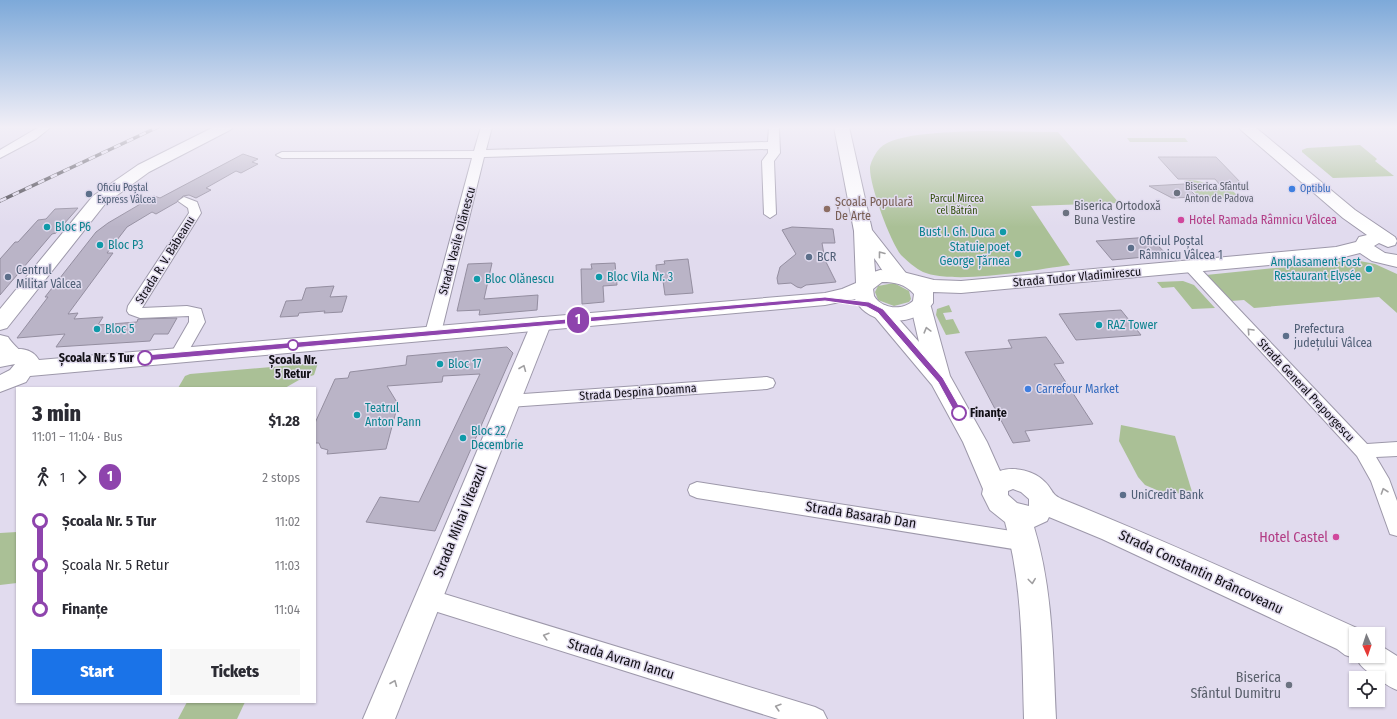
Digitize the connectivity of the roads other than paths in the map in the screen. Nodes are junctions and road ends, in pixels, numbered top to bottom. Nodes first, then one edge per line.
1 (160, 161) edge
2 (477, 161) edge
3 (768, 161) edge
4 (848, 161) edge
5 (1286, 161) edge
6 (184, 201) dead end
7 (770, 214) dead end
8 (863, 231) junction
9 (1384, 252) edge
10 (1191, 267) junction
11 (904, 279) junction
12 (961, 287) junction
13 (870, 296) junction
14 (923, 303) junction
15 (0, 323) edge
16 (541, 324) junction
17 (433, 333) junction
18 (178, 355) junction
19 (10, 357) edge
20 (940, 380) junction
21 (767, 383) dead end
22 (0, 384) edge
23 (509, 401) junction
24 (1397, 449) edge
25 (1363, 451) junction
26 (1003, 484) junction
27 (697, 490) dead end
28 (1043, 503) junction
29 (1397, 528) edge
30 (1021, 529) junction
31 (428, 599) junction
32 (1349, 642) edge
33 (1385, 652) edge
34 (1397, 656) edge
35 (1381, 663) edge
36 (1397, 675) edge
37 (379, 719) edge
38 (815, 719) edge
39 (1040, 719) edge

1 - 15 main road
2 - 17 street, Strada Vasile Olănescu
3 - 7 street
4 - 8 main road
5 - 9 main road
6 - 18 street, Strada R. V. Băbeanu
11 -> 8 main road
8 - 13 main road
9 - 10 main road, Strada Tudor Vladimirescu
10 - 12 main road, Strada Tudor Vladimirescu
25 -> 10 street, Strada General Praporgescu
11 - 12 main road, Strada Tudor Vladimirescu
11 - 13 main road
11 - 14 main road
12 - 14 main road, Strada Tudor Vladimirescu
13 - 14 main road
13 - 16 main road
13 - 20 main road
20 -> 14 main road
16 - 17 main road
23 -> 16 main road, Strada Mihai Viteazul
17 - 18 main road
18 - 19 main road
19 - 22 main road
20 - 26 main road
21 - 23 street, Strada Despina Doamna
23 - 31 main road, Strada Mihai Viteazul
24 - 25 street
29 -> 25 street, Strada General Praporgescu
26 - 28 main road
26 - 30 main road
27 - 30 street, Strada Basarab Dan
28 - 30 main road
28 - 32 main road, Strada Constantin Brâncoveanu
30 -> 39 main road
37 -> 31 main road, Strada Mihai Viteazul
38 -> 31 street, Strada Avram Iancu
33 - 34 main road
35 - 36 main road, Strada Constantin Brâncoveanu

